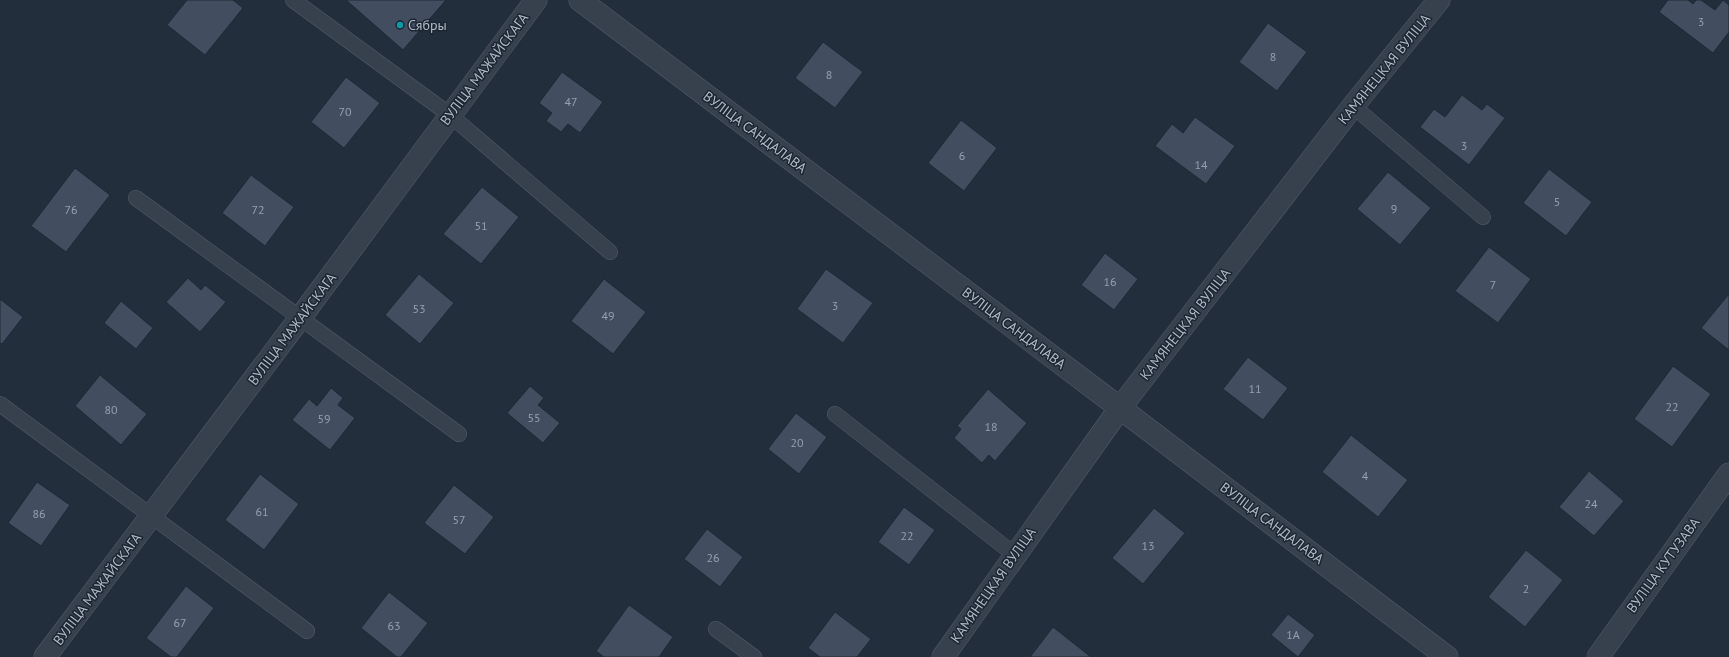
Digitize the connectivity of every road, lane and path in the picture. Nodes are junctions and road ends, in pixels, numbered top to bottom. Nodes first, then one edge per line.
1 (293, 0) edge
2 (536, 0) edge
3 (580, 0) edge
4 (1439, 0) edge
5 (1354, 106) junction
6 (450, 115) junction
7 (136, 198) dead end
8 (1483, 217) dead end
9 (610, 252) dead end
10 (300, 318) junction
11 (0, 404) edge
12 (1120, 408) junction
13 (835, 414) dead end
14 (459, 434) dead end
15 (1729, 474) edge
16 (152, 516) junction
17 (1015, 555) junction
18 (716, 628) dead end
19 (307, 631) dead end
20 (45, 657) edge
21 (754, 657) edge
22 (943, 657) edge
23 (1447, 657) edge
24 (1598, 657) edge

1 - 6 lane
2 - 6 street, ВУЛІЦА МАЖАЙСКАГА
3 - 12 street, ВУЛІЦА САНДАЛАВА
4 - 5 street, КАМЯНЕЦКАЯ ВУЛІЦА
5 - 8 lane
5 - 12 street, КАМЯНЕЦКАЯ ВУЛІЦА
6 - 9 lane
6 - 10 street, ВУЛІЦА МАЖАЙСКАГА
7 - 10 lane
10 - 14 lane
10 - 16 street, ВУЛІЦА МАЖАЙСКАГА
11 - 16 lane
12 - 17 street, КАМЯНЕЦКАЯ ВУЛІЦА
12 - 23 street, ВУЛІЦА САНДАЛАВА
13 - 17 lane
15 - 24 street, ВУЛІЦА КУТУЗАВА
16 - 19 lane
16 - 20 street, ВУЛІЦА МАЖАЙСКАГА
17 - 22 street, КАМЯНЕЦКАЯ ВУЛІЦА
18 - 21 lane

